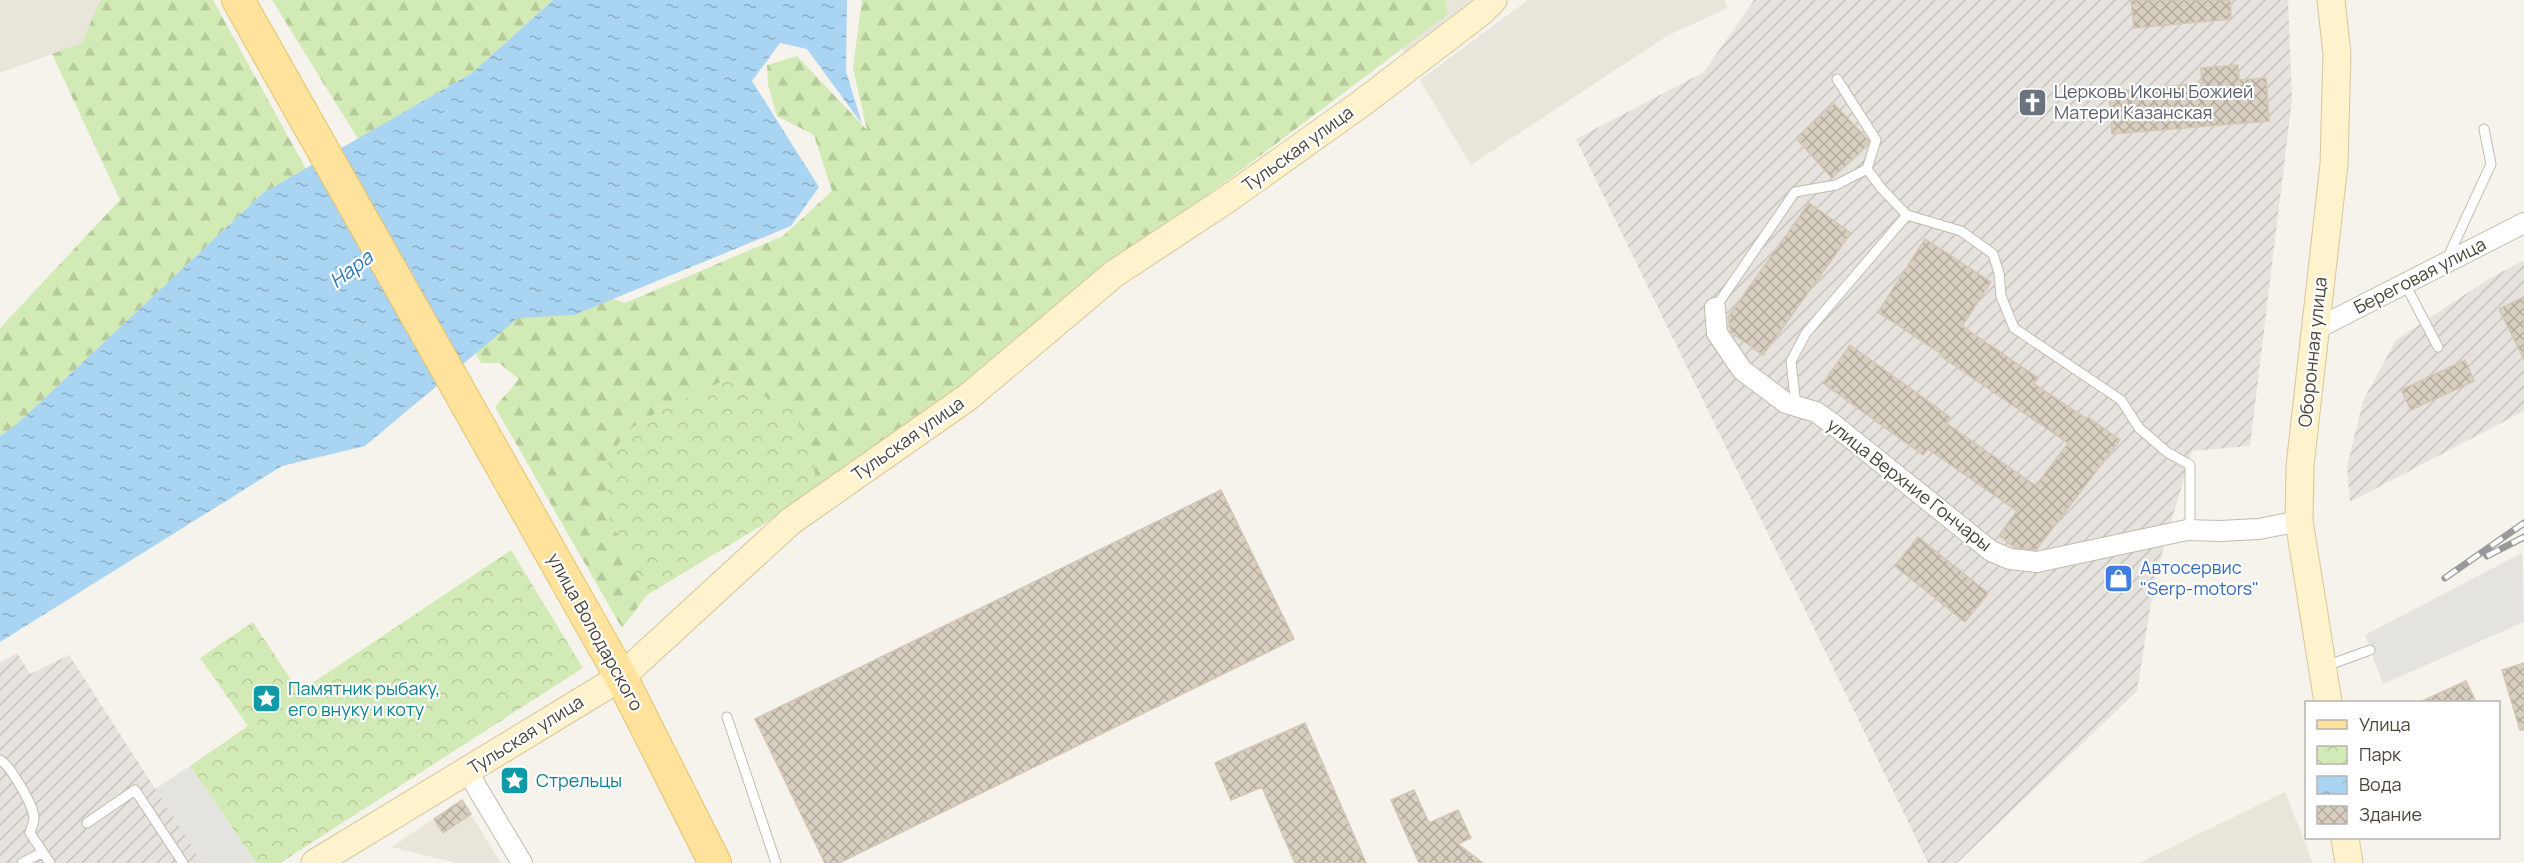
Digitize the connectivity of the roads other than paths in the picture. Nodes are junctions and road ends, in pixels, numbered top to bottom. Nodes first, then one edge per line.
1 (238, 0) edge
2 (1493, 0) edge
3 (2331, 0) edge
4 (1837, 79) dead end
5 (2484, 129) dead end
6 (1867, 169) junction
7 (1907, 215) junction
8 (2524, 224) edge
9 (2444, 264) junction
10 (2405, 284) junction
11 (1715, 308) joint
12 (2316, 329) junction
13 (2438, 347) dead end
14 (1796, 406) junction
15 (2299, 521) junction
16 (2190, 530) junction
17 (2370, 650) dead end
18 (2324, 667) junction
19 (621, 677) junction
20 (2328, 701) edge
21 (727, 717) dead end
22 (0, 760) edge
23 (467, 771) junction
24 (87, 823) dead end
25 (2345, 839) edge
26 (43, 852) junction
27 (22, 863) edge
28 (50, 863) edge
29 (183, 863) edge
30 (315, 863) edge
31 (522, 863) edge
32 (715, 863) edge
33 (776, 863) edge
34 (2349, 863) edge

1 - 19 main road, улица Володарского
2 - 19 street, Тульская улица
3 - 12 street, Оборонная улица
4 - 6 lane
5 - 9 lane
6 - 7 lane
6 - 11 lane
7 - 14 lane
7 - 16 lane
8 - 9 street, Береговая улица
9 - 10 street, Береговая улица
10 - 12 street, Береговая улица
10 - 13 lane
11 - 14 street, улица Верхние Гончары
12 - 15 street, Оборонная улица
14 - 16 street, улица Верхние Гончары
15 - 16 street, улица Верхние Гончары
15 - 18 street, Оборонная улица
17 - 18 lane
18 - 20 street, Оборонная улица
19 - 23 street, Тульская улица
19 - 32 main road, улица Володарского
21 - 33 lane
22 - 26 lane
23 - 30 street, Тульская улица
23 - 31 street
24 - 29 lane
25 - 34 street
26 - 27 lane
26 - 28 lane

